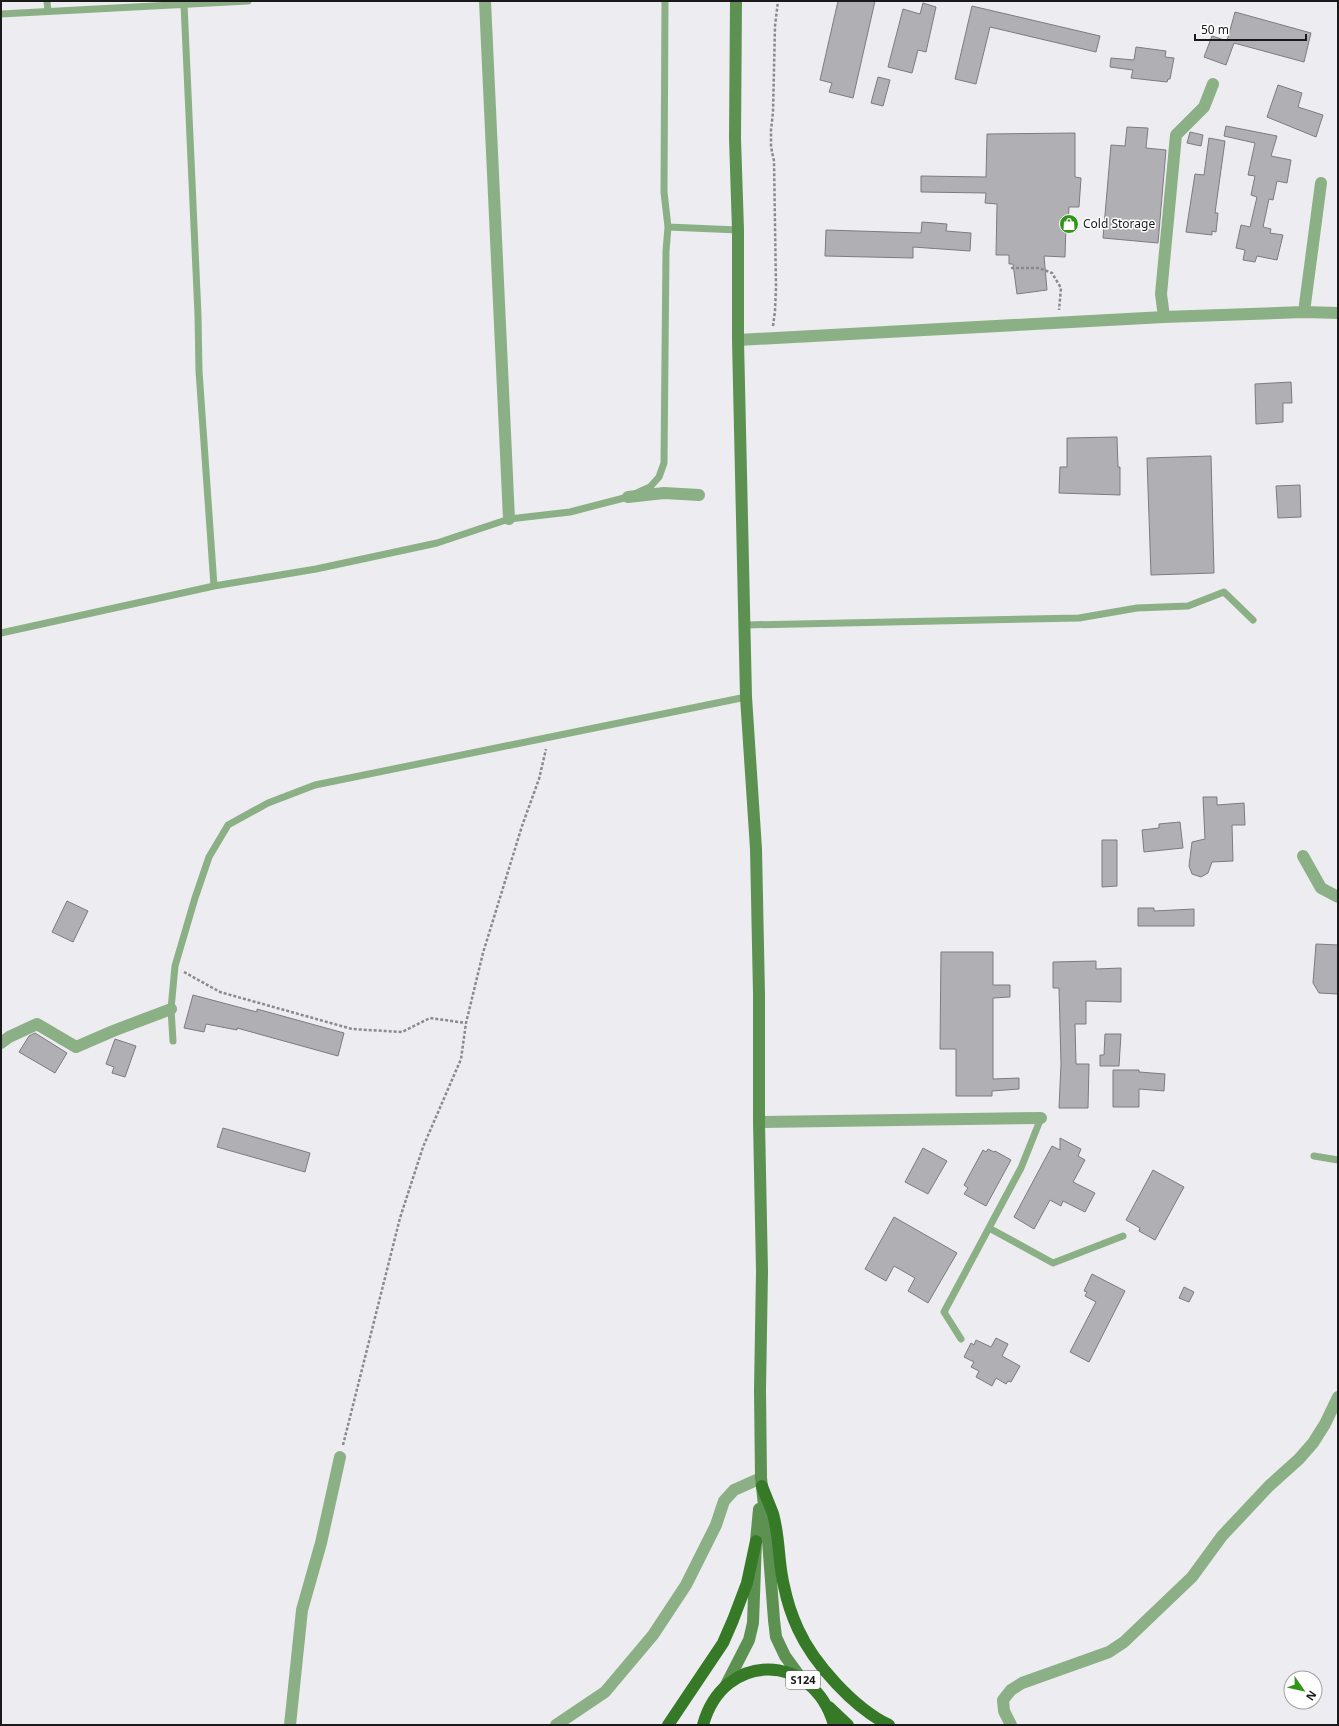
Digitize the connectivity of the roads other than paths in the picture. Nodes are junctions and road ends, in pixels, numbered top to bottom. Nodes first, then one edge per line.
1 (47, 1) edge
2 (248, 1) edge
3 (485, 1) edge
4 (664, 1) edge
5 (736, 1) edge
6 (184, 4) junction
7 (48, 11) junction
8 (1, 14) edge
9 (1213, 84) dead end
10 (1321, 183) dead end
11 (668, 228) junction
12 (738, 230) junction
13 (1304, 312) junction
14 (1338, 313) edge
15 (1164, 317) junction
16 (738, 340) junction
17 (699, 495) dead end
18 (628, 497) junction
19 (509, 519) junction
20 (214, 586) junction
21 (1253, 620) dead end
22 (745, 625) junction
23 (1, 633) edge
24 (746, 697) junction
25 (1303, 856) dead end
26 (1338, 897) edge
27 (171, 1009) junction
28 (173, 1041) dead end
29 (1, 1044) edge
30 (1041, 1118) joint
31 (759, 1122) junction
32 (1314, 1156) dead end
33 (1338, 1160) edge
34 (989, 1228) junction
35 (1123, 1236) dead end
36 (960, 1339) dead end
37 (1338, 1397) edge
38 (340, 1457) road end
39 (762, 1482) junction
40 (756, 1541) junction
41 (801, 1678) junction
42 (726, 1685) junction
43 (827, 1705) junction
44 (706, 1712) junction
45 (290, 1725) edge
46 (556, 1725) edge
47 (668, 1725) edge
48 (698, 1725) edge
49 (703, 1725) edge
50 (834, 1725) edge
51 (848, 1725) edge
52 (889, 1725) edge
53 (1011, 1725) edge

1 - 7 lane
2 - 6 lane
3 - 19 street
4 - 11 lane
5 - 12 main road, S124
6 - 7 lane
6 - 20 lane
7 - 8 lane
9 - 15 street
10 - 13 street
11 - 12 lane
11 - 18 lane
12 - 16 main road, S124
13 - 14 street
13 - 15 street
15 - 16 street
16 - 22 main road, S124
17 - 18 street
18 - 19 lane
19 - 20 lane
20 - 23 lane
21 - 22 lane
22 - 24 main road, S124
24 - 27 lane
24 - 31 main road, S124
25 - 26 street
27 - 28 lane
27 - 29 street
30 - 31 street
30 - 34 lane
31 - 39 main road, S124
32 - 33 lane
34 - 35 lane
34 - 36 lane
37 - 53 street
38 - 45 street
39 - 40 main road, S124
39 - 41 main road, S124
39 - 46 street
39 - 52 main road
40 - 42 main road, S124
40 - 47 main road
41 - 42 main road, S124
41 - 43 main road, S124
42 - 44 main road, S124
43 - 50 main road, S124
43 - 51 main road
44 - 48 main road
44 - 49 main road, S124

